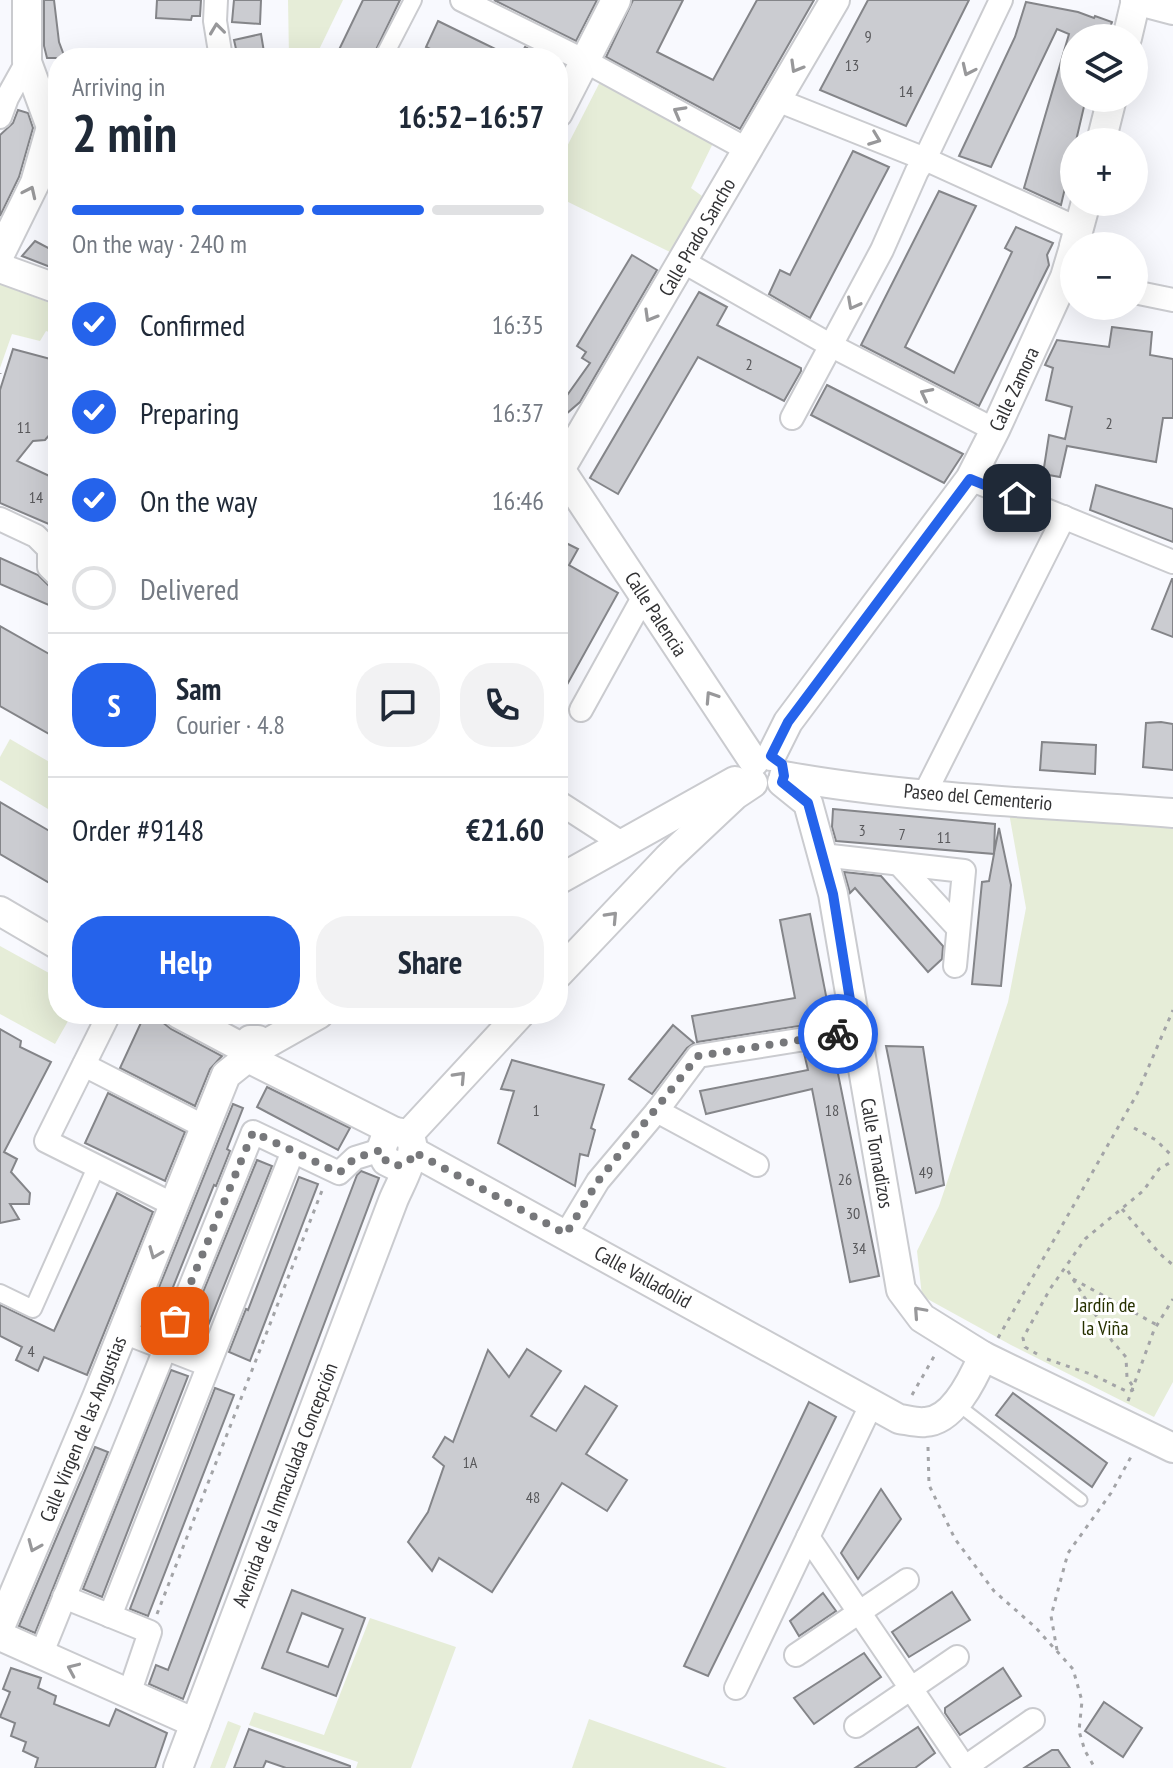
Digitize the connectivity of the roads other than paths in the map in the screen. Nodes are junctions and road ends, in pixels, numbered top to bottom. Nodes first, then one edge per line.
1 (27, 0) edge
2 (216, 0) edge
3 (413, 0) edge
4 (462, 0) edge
5 (616, 0) edge
6 (835, 0) edge
7 (1001, 0) edge
8 (1136, 0) edge
9 (1173, 10) edge
10 (1130, 24) edge
11 (219, 48) edge
12 (388, 48) edge
13 (559, 48) edge
14 (568, 53) edge
15 (585, 61) junction
16 (27, 62) junction
17 (568, 94) edge
18 (777, 100) junction
19 (48, 113) edge
20 (0, 117) edge
21 (48, 145) edge
22 (748, 150) junction
23 (925, 159) junction
24 (1078, 231) edge
25 (0, 254) edge
26 (682, 261) junction
27 (0, 268) edge
28 (48, 285) edge
29 (1148, 295) edge
30 (1060, 298) edge
31 (1173, 300) edge
32 (830, 345) junction
33 (792, 418) dead end
34 (995, 430) junction
35 (568, 454) edge
36 (970, 479) junction
37 (568, 482) edge
38 (1064, 517) junction
39 (0, 519) edge
40 (48, 543) edge
41 (1173, 562) edge
42 (644, 596) junction
43 (581, 710) dead end
44 (766, 772) junction
45 (925, 793) junction
46 (568, 808) edge
47 (1173, 813) edge
48 (650, 828) junction
49 (623, 844) junction
50 (822, 855) junction
51 (668, 858) junction
52 (899, 864) junction
53 (568, 874) edge
54 (0, 911) edge
55 (958, 928) junction
56 (48, 939) edge
57 (568, 963) edge
58 (955, 966) dead end
59 (104, 1024) edge
60 (198, 1024) edge
61 (248, 1024) edge
62 (304, 1024) edge
63 (511, 1024) edge
64 (855, 1031) junction
65 (257, 1056) junction
66 (84, 1065) junction
67 (657, 1111) junction
68 (205, 1127) junction
69 (398, 1149) junction
70 (293, 1151) junction
71 (97, 1165) junction
72 (757, 1165) dead end
73 (174, 1205) junction
74 (566, 1234) junction
75 (0, 1293) edge
76 (123, 1332) junction
77 (164, 1348) junction
78 (989, 1350) junction
79 (208, 1365) junction
80 (872, 1403) junction
81 (956, 1403) junction
82 (1173, 1448) edge
83 (1081, 1500) dead end
84 (808, 1537) junction
85 (907, 1580) dead end
86 (64, 1597) junction
87 (860, 1612) junction
88 (110, 1616) junction
89 (0, 1627) edge
90 (0, 1636) edge
91 (41, 1655) junction
92 (796, 1655) dead end
93 (957, 1657) dead end
94 (736, 1688) dead end
95 (911, 1688) junction
96 (129, 1694) junction
97 (1033, 1720) dead end
98 (195, 1723) junction
99 (856, 1726) dead end
100 (178, 1768) edge
101 (965, 1768) edge

1 - 16 street
11 -> 2 street
3 - 12 street
4 - 13 street
5 - 15 street
6 -> 18 street, Calle Prado Sancho
7 -> 23 street
8 - 9 street
8 - 10 street
14 - 15 street
15 - 17 street
22 -> 15 street
16 - 19 street
16 - 20 street
18 - 22 street, Calle Prado Sancho
18 -> 23 street
25 -> 21 street
22 - 26 street, Calle Prado Sancho
23 - 24 street
23 -> 32 street
26 - 32 street
26 -> 35 street, Calle Prado Sancho
27 - 28 street
29 - 31 street
30 - 34 street, Calle Zamora
32 - 33 street
34 -> 32 street
34 - 36 street, Calle Zamora
36 - 38 street
36 - 44 street, Calle Zamora
37 - 42 street, Calle Palencia
38 - 41 street
38 - 45 street
39 - 40 street
42 - 43 street
44 -> 42 street, Calle Palencia
44 - 45 street, Paseo del Cementerio
44 - 48 street
44 - 50 street, Calle Tornadizos
44 - 51 street
45 - 47 street, Paseo del Cementerio
46 - 49 street
48 - 49 street
48 - 51 street
49 - 53 street
50 - 52 street
50 - 64 street, Calle Tornadizos
57 -> 51 street
52 - 55 street
52 - 55 street
54 - 56 street
55 - 58 street
59 - 66 street
60 - 65 street, Calle Valladolid
61 - 65 street
62 - 65 street
69 -> 63 street
64 - 67 street
78 -> 64 street, Calle Tornadizos
65 - 68 street, Calle Virgen de las Angustias
65 - 69 street, Calle Valladolid
66 - 68 street
66 - 71 street
67 - 72 street
67 - 74 street
68 - 73 street, Calle Virgen de las Angustias
69 - 70 street
69 - 74 street, Calle Valladolid
69 - 98 street, Avenida de la Inmaculada Concepción
70 - 77 street
70 - 79 street
71 - 73 street
71 - 75 street
73 -> 76 street, Calle Virgen de las Angustias
74 - 80 street, Calle Valladolid
76 - 77 street
76 -> 89 street, Calle Virgen de las Angustias
77 - 79 street
77 - 86 street
78 - 81 street
78 - 82 street, Calle Tornadizos
79 - 88 street
80 - 81 street, Calle Valladolid
80 - 84 street
81 - 83 lane
84 - 87 street
84 - 94 street
85 - 87 street
86 - 88 street
86 - 91 street
87 - 92 street
87 - 95 street
88 - 96 street
90 - 91 street
96 -> 91 street
93 - 95 street
95 - 99 street
95 - 101 street
96 - 98 street
97 - 101 street
98 - 100 street, Avenida de la Inmaculada Concepción

